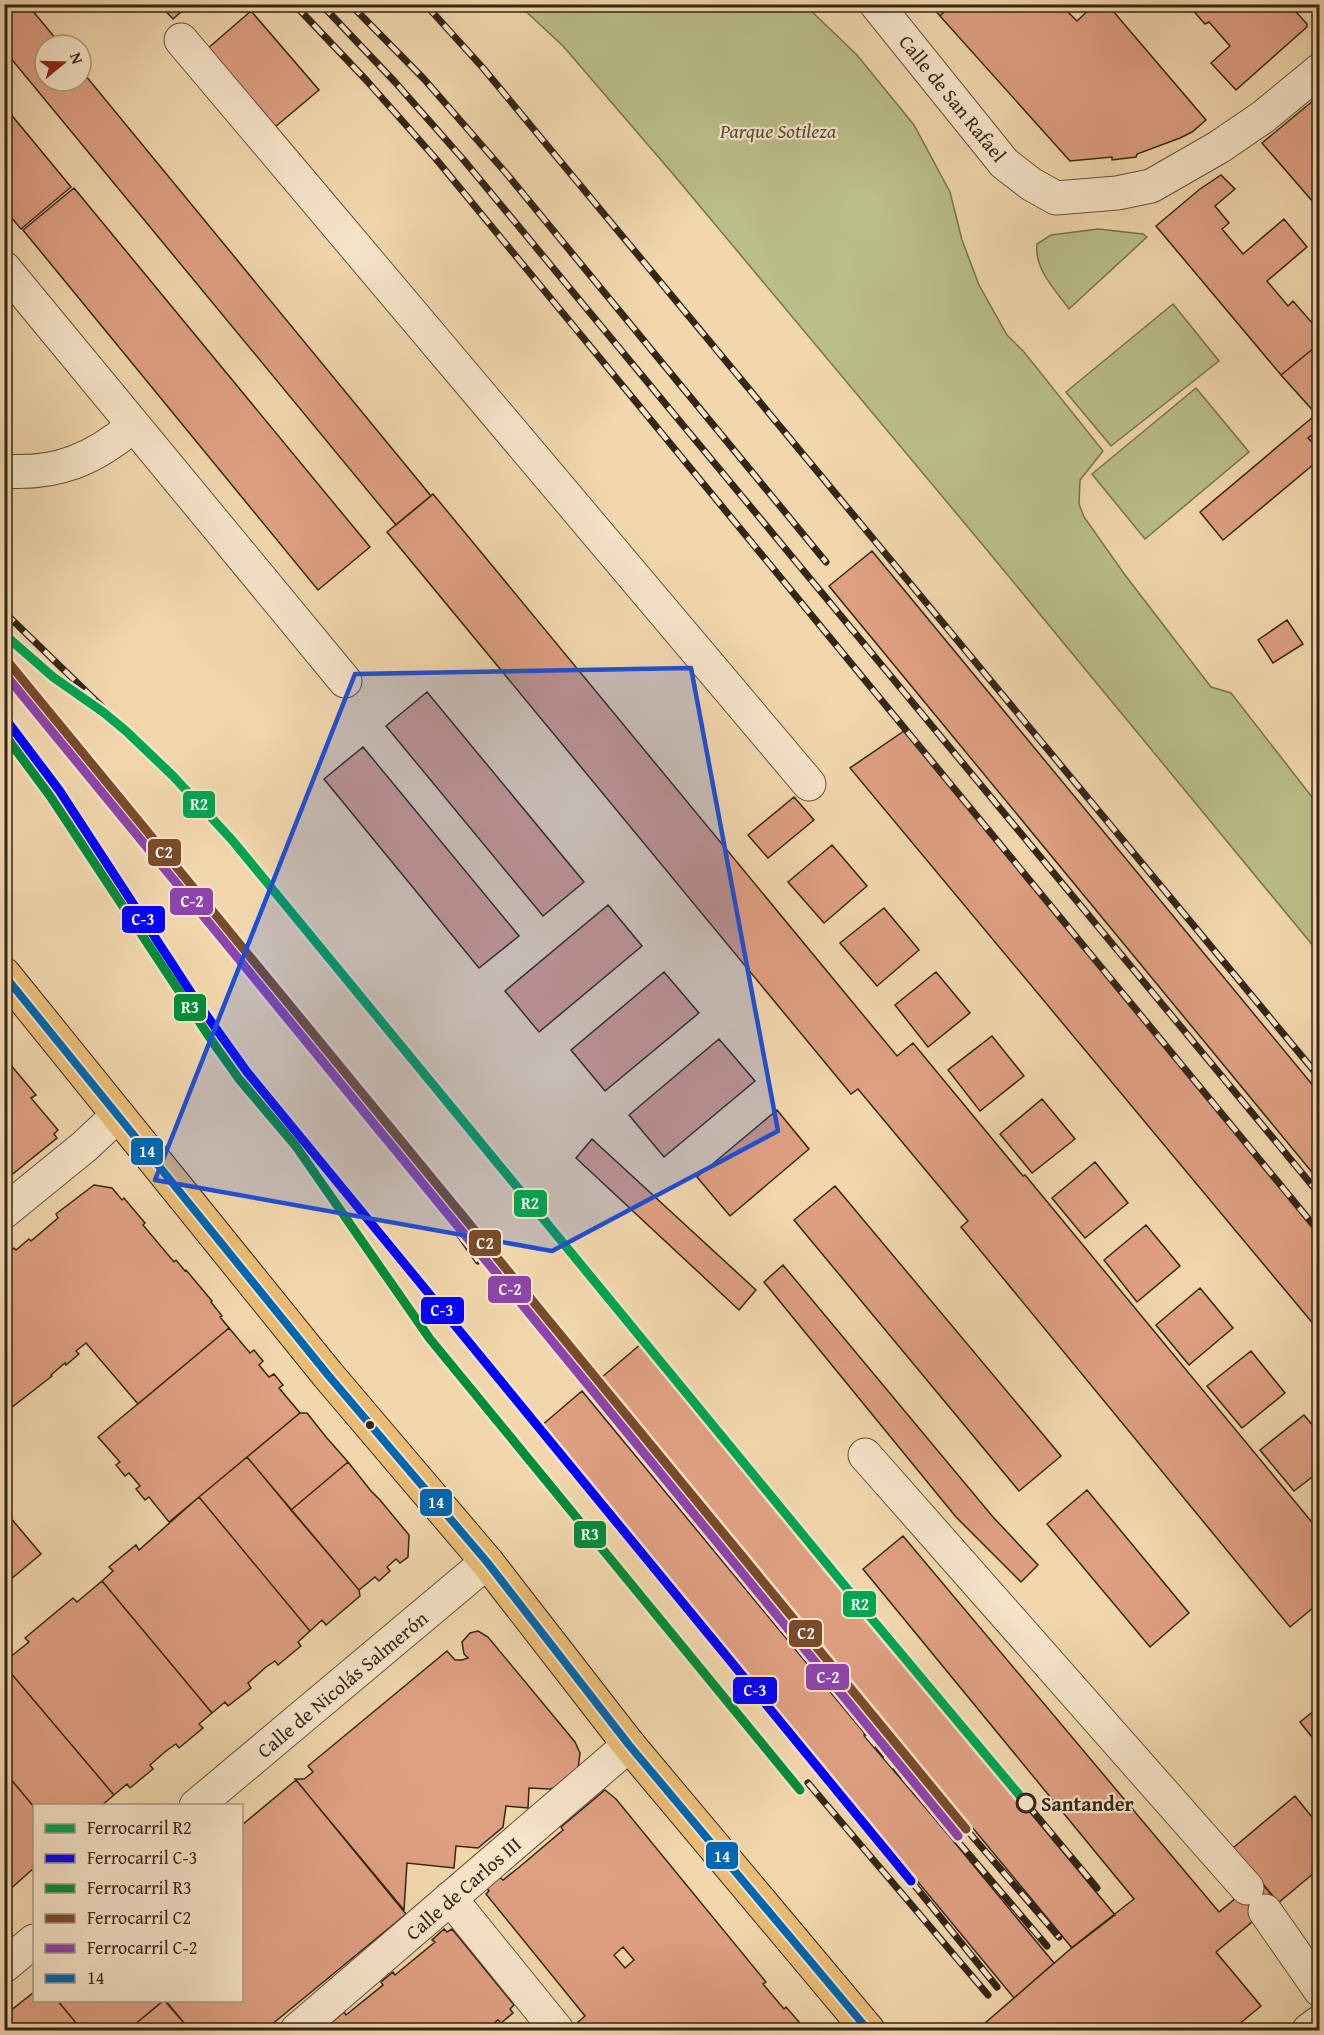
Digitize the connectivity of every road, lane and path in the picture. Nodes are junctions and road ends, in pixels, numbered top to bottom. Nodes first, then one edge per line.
1 (876, 4) edge
2 (180, 40) dead end
3 (1320, 70) edge
4 (4, 268) edge
5 (133, 426) junction
6 (4, 471) edge
7 (345, 681) dead end
8 (809, 784) dead end
9 (4, 974) edge
10 (118, 1115) junction
11 (4, 1212) edge
12 (865, 1455) dead end
13 (487, 1562) junction
14 (629, 1745) junction
15 (198, 1804) edge
16 (450, 1898) junction
17 (33, 1942) edge
18 (4, 1966) edge
19 (1320, 1990) edge
20 (1320, 2022) edge
21 (553, 2029) edge
22 (297, 2031) edge
23 (868, 2031) edge
24 (1309, 2031) edge

1 - 3 street, Calle de San Rafael
2 - 8 street
4 - 5 street
5 - 6 street
5 - 7 street
9 - 10 main road
10 - 11 street
10 - 13 main road
12 - 19 street
13 - 14 main road
13 - 15 street, Calle de Nicolás Salmerón
14 - 16 street, Calle de Carlos III
14 - 23 main road
16 - 21 street
16 - 22 street, Calle de Carlos III
17 - 18 street
20 - 24 street

